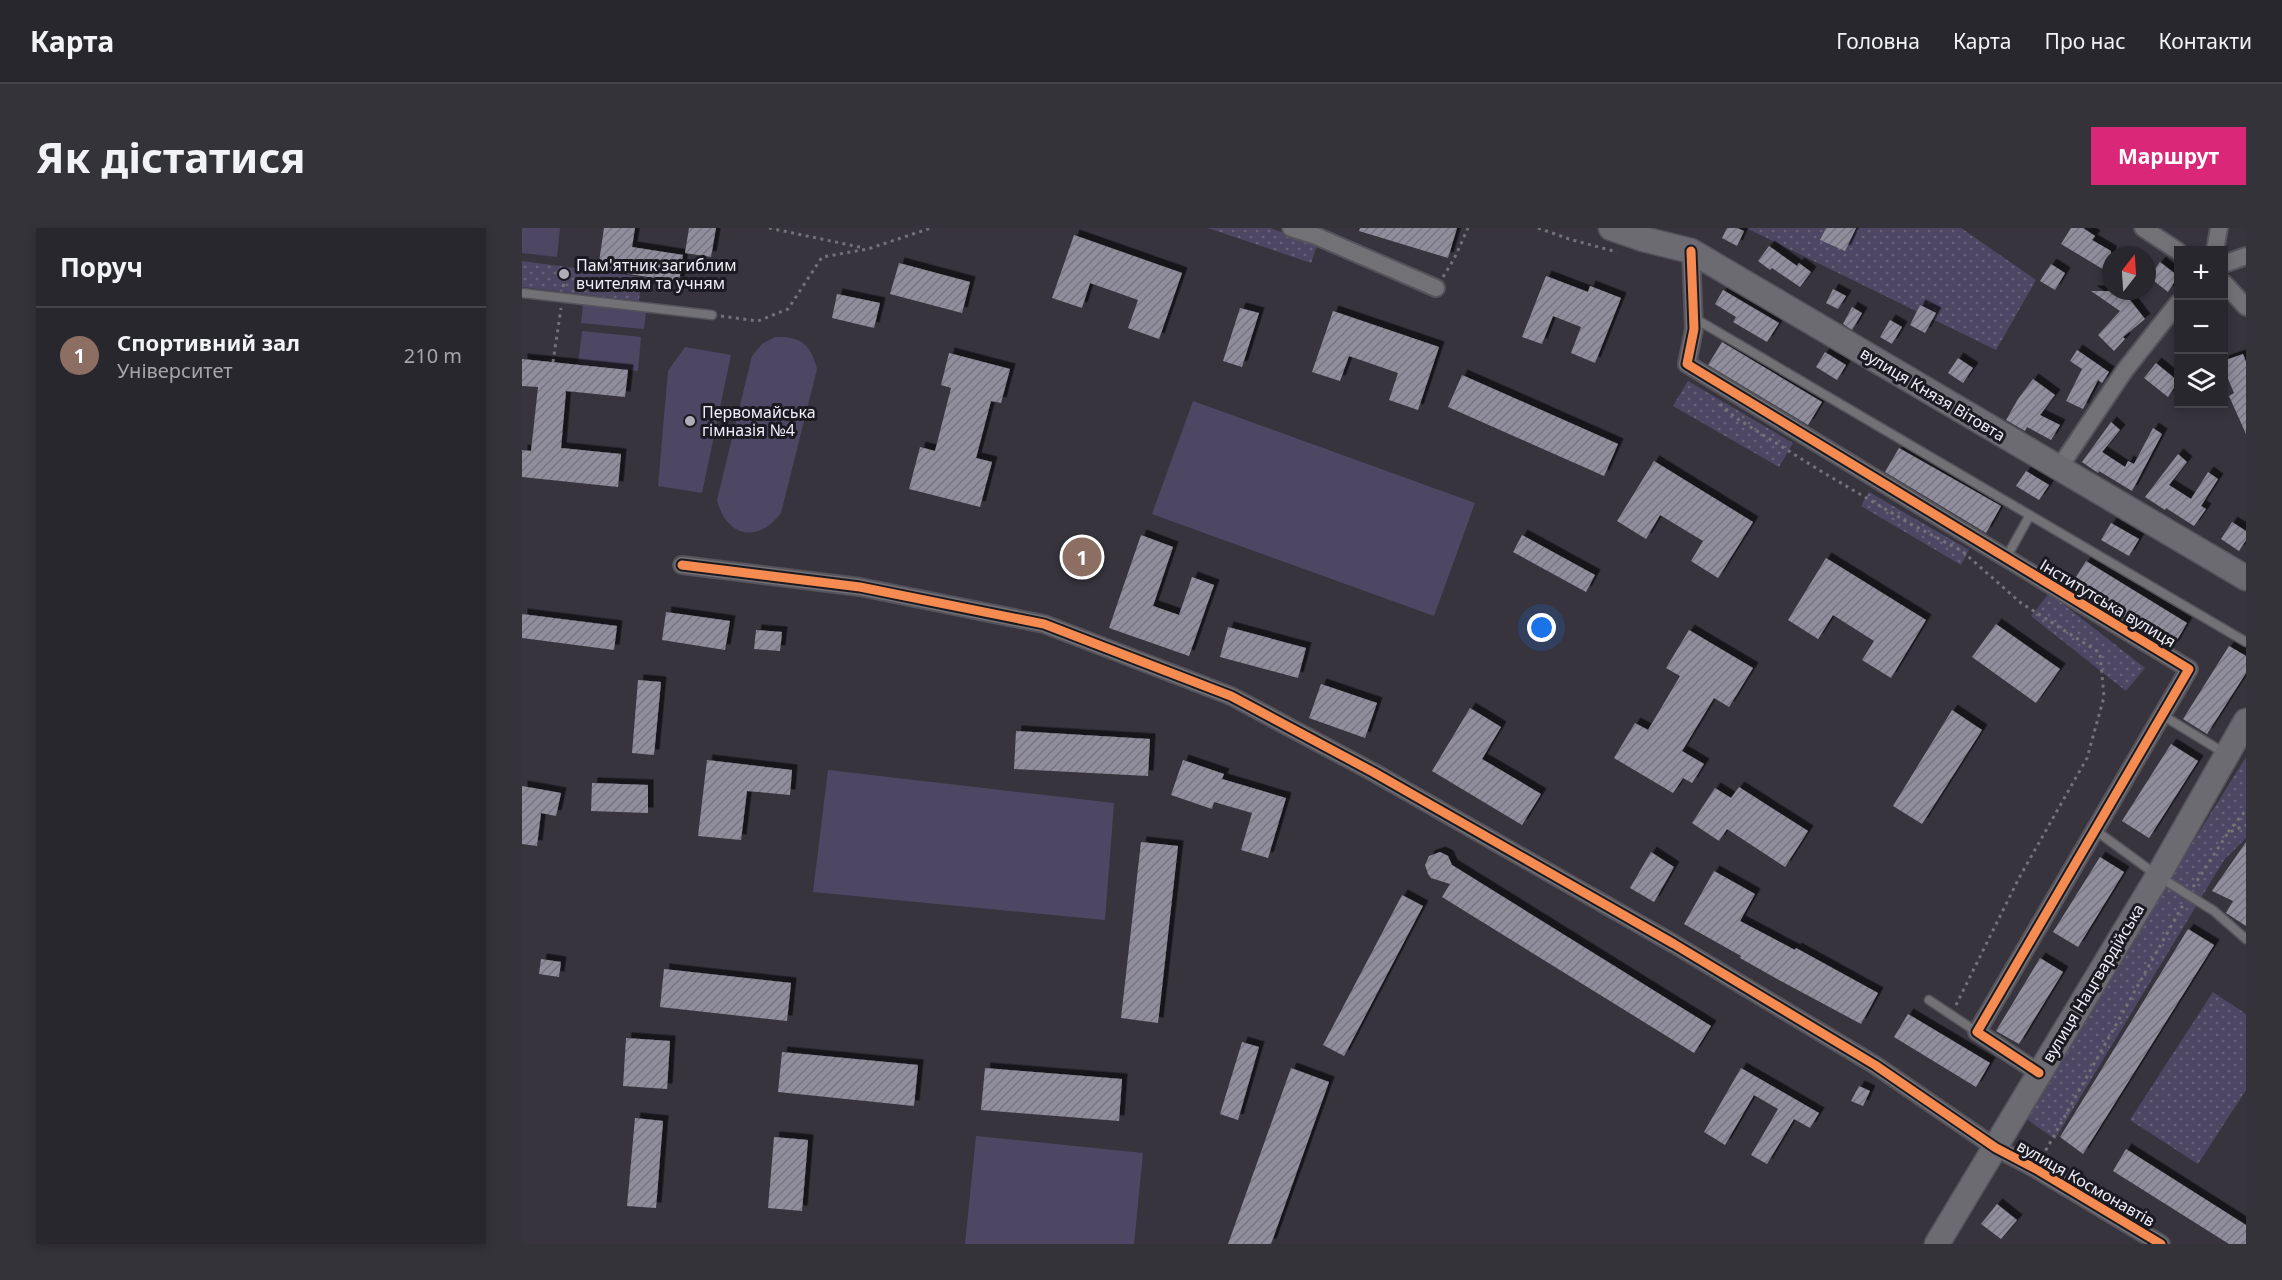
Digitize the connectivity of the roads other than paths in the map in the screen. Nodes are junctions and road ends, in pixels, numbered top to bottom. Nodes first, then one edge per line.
1 (1291, 228) edge
2 (1611, 228) edge
3 (2144, 228) edge
4 (2220, 228) edge
5 (1646, 234) edge
6 (2216, 246) edge
7 (2174, 248) edge
8 (1691, 251) junction
9 (2246, 256) edge
10 (2228, 262) edge
11 (1436, 288) road end
12 (2228, 288) edge
13 (522, 293) edge
14 (2246, 307) edge
15 (2174, 308) edge
16 (712, 315) road end
17 (1694, 318) junction
18 (2059, 468) junction
19 (2030, 515) junction
20 (2006, 558) junction
21 (682, 565) dead end
22 (2246, 578) edge
23 (2246, 642) edge
24 (2162, 715) junction
25 (2246, 721) edge
26 (2227, 754) junction
27 (2095, 830) junction
28 (2158, 876) junction
29 (2246, 939) edge
30 (1929, 1000) dead end
31 (1977, 1032) junction
32 (2039, 1073) junction
33 (1996, 1148) junction
34 (1937, 1244) edge
35 (2161, 1244) edge

1 - 11 street
2 - 5 street, вулиця Князя Вітовта
3 - 7 street
4 - 6 street
5 - 8 street, вулиця Князя Вітовта
8 - 17 street, Інститутська вулиця
8 - 18 street, вулиця Князя Вітовта
9 - 10 street
12 - 14 street
13 - 16 lane
15 - 18 street
17 - 19 lane
17 - 20 street, Інститутська вулиця
18 - 22 street, вулиця Князя Вітовта
19 - 20 lane
19 - 23 lane
20 - 24 street, Інститутська вулиця
21 - 33 street, вулиця Космонавтів
24 - 26 lane
24 - 27 street, Інститутська вулиця
25 - 26 street, вулиця Нацгвардійська
26 - 28 street, вулиця Нацгвардійська
27 - 28 lane
27 - 31 street, Інститутська вулиця
28 - 29 lane
28 - 32 street, вулиця Нацгвардійська
30 - 31 lane
31 - 32 street
32 - 33 street, вулиця Нацгвардійська
33 - 34 street, вулиця Нацгвардійська
33 - 35 street, вулиця Космонавтів

